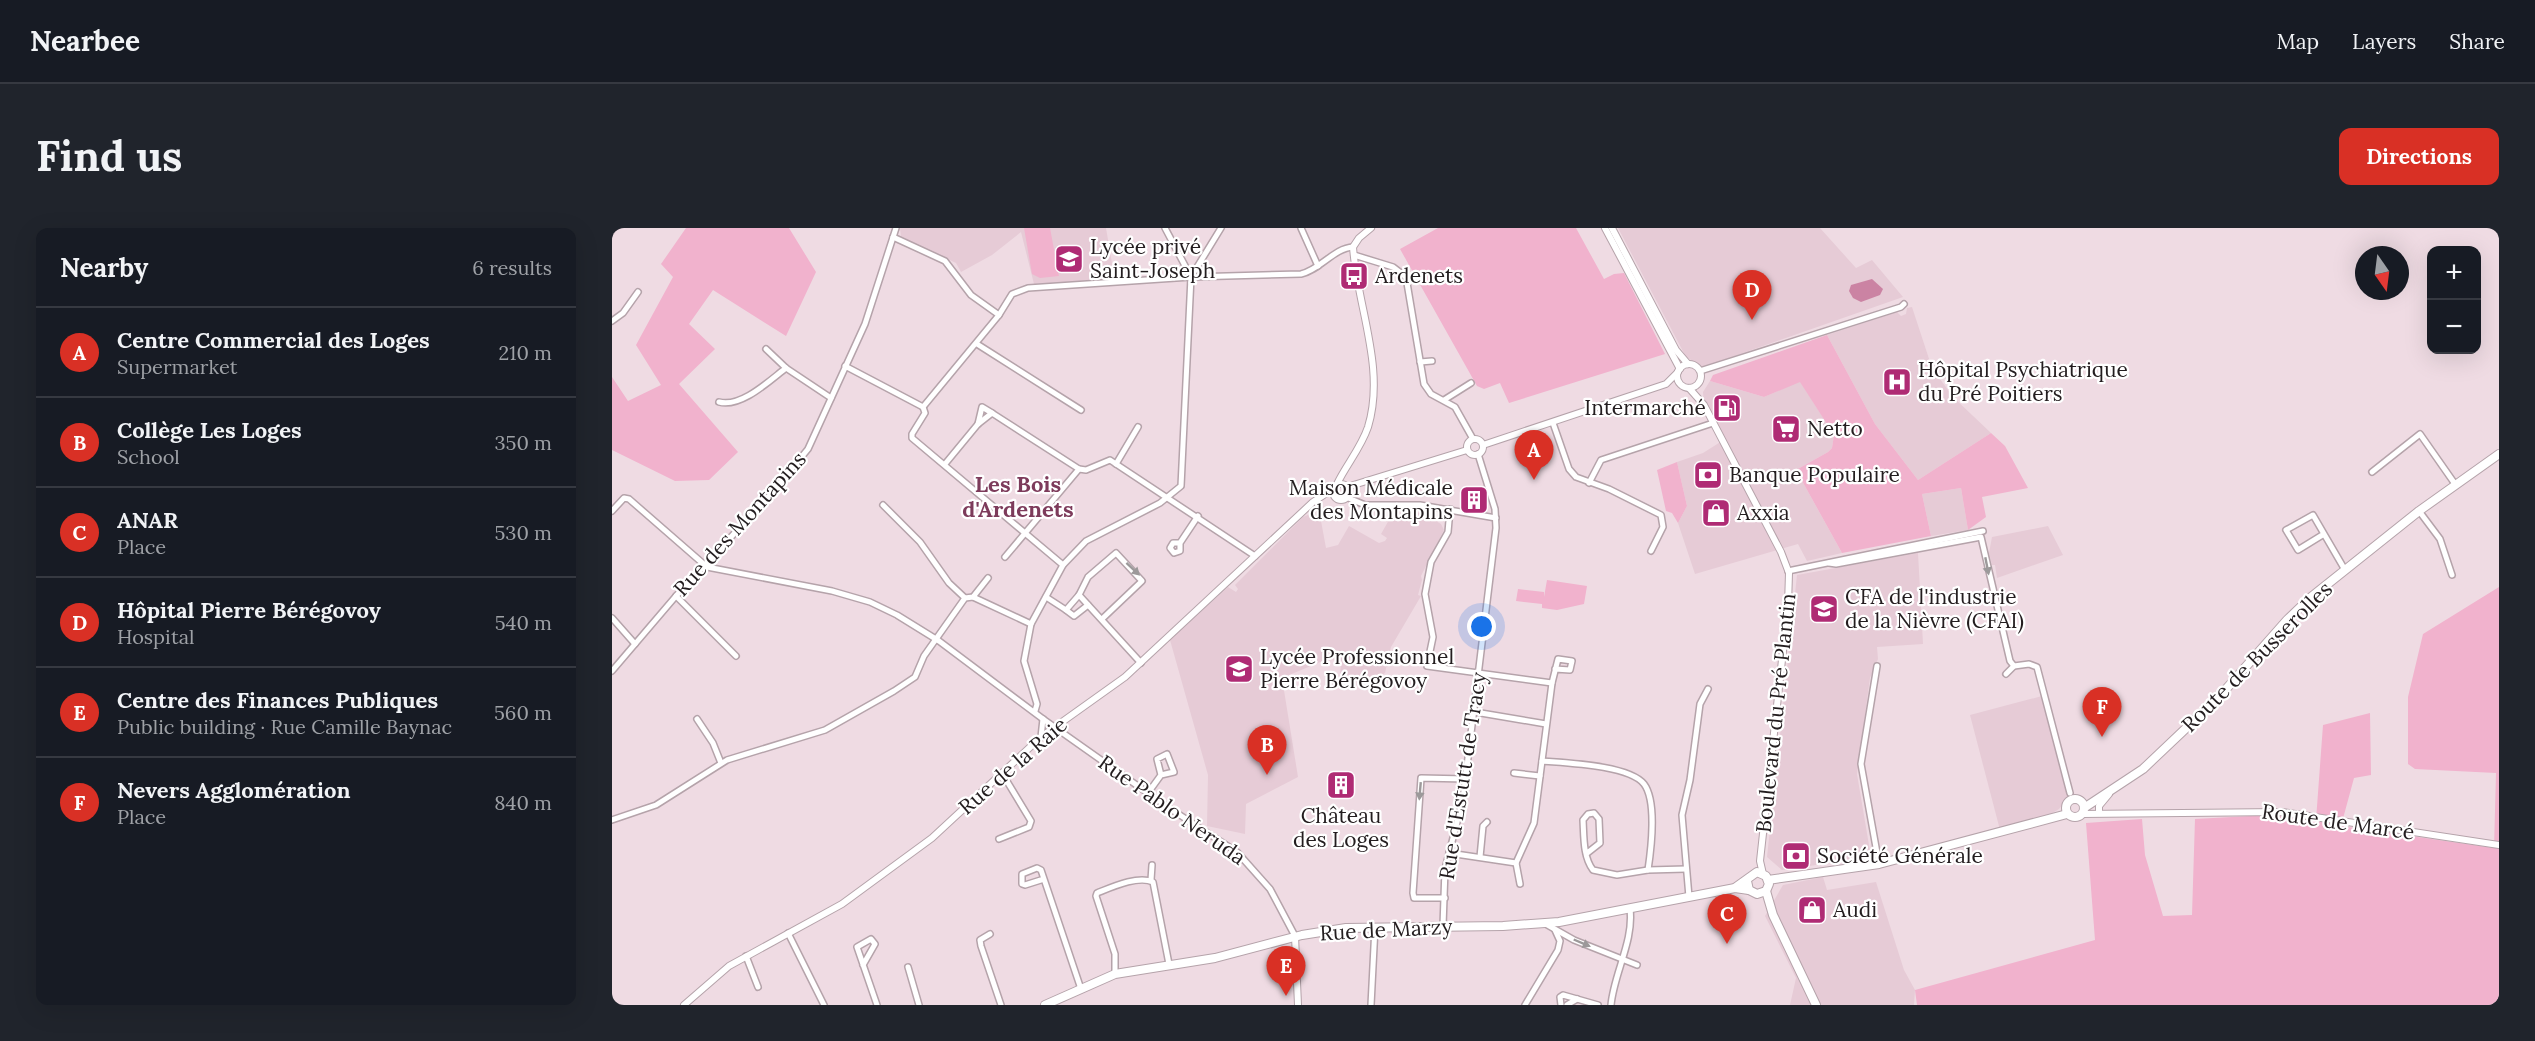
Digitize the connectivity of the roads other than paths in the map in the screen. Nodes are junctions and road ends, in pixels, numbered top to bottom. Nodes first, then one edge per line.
1 (896, 228) edge
2 (1165, 228) edge
3 (1221, 228) edge
4 (1301, 228) edge
5 (1371, 228) edge
6 (1605, 228) edge
7 (1612, 228) edge
8 (893, 237) junction
9 (1354, 251) junction
10 (1318, 266) junction
11 (1191, 277) junction
12 (638, 292) dead end
13 (1904, 304) dead end
14 (999, 315) junction
15 (612, 321) edge
16 (977, 344) junction
17 (766, 349) dead end
18 (1432, 361) dead end
19 (1420, 362) junction
20 (1688, 364) junction
21 (845, 366) junction
22 (786, 368) junction
23 (1679, 371) junction
24 (1700, 371) junction
25 (1700, 381) junction
26 (1471, 382) dead end
27 (1666, 384) junction
28 (1685, 387) junction
29 (831, 398) junction
30 (1444, 400) junction
31 (719, 402) dead end
32 (1704, 405) junction
33 (923, 407) junction
34 (1081, 411) dead end
35 (992, 413) junction
36 (1553, 423) junction
37 (1713, 423) junction
38 (978, 424) junction
39 (1138, 427) dead end
40 (1473, 439) junction
41 (1483, 445) junction
42 (1467, 450) junction
43 (1478, 454) junction
44 (2499, 454) edge
45 (1116, 464) junction
46 (945, 465) junction
47 (1078, 469) junction
48 (2372, 472) dead end
49 (1343, 473) junction
50 (1589, 483) junction
51 (2455, 484) junction
52 (1358, 486) junction
53 (1343, 489) junction
54 (1167, 497) junction
55 (1320, 497) junction
56 (1335, 497) junction
57 (883, 505) dead end
58 (1450, 509) junction
59 (612, 511) edge
60 (2419, 511) junction
61 (1198, 516) junction
62 (1496, 516) junction
63 (1027, 533) junction
64 (2324, 534) junction
65 (1180, 543) dead end
66 (1651, 551) dead end
67 (1255, 556) junction
68 (1005, 557) dead end
69 (704, 565) junction
70 (1064, 565) junction
71 (2345, 570) junction
72 (1788, 571) junction
73 (2451, 575) dead end
74 (988, 578) dead end
75 (1079, 595) junction
76 (676, 596) junction
77 (972, 597) junction
78 (1046, 597) junction
79 (965, 598) junction
80 (1088, 605) junction
81 (1066, 610) junction
82 (612, 618) edge
83 (1102, 619) junction
84 (1031, 624) junction
85 (936, 639) junction
86 (635, 644) junction
87 (736, 656) dead end
88 (1141, 663) junction
89 (1877, 666) dead end
90 (2014, 666) junction
91 (1555, 669) dead end
92 (612, 671) edge
93 (1479, 672) junction
94 (2006, 674) dead end
95 (1552, 683) junction
96 (1708, 689) dead end
97 (1035, 711) junction
98 (1475, 712) junction
99 (697, 719) dead end
100 (1043, 719) junction
101 (1546, 723) junction
102 (1055, 727) junction
103 (1041, 737) junction
104 (1542, 761) junction
105 (721, 763) junction
106 (1514, 773) dead end
107 (1161, 775) dead end
108 (999, 776) junction
109 (1540, 776) junction
110 (1466, 779) junction
111 (2111, 792) junction
112 (1149, 793) junction
113 (2075, 805) junction
114 (2102, 814) junction
115 (612, 820) edge
116 (1487, 822) dead end
117 (999, 839) dead end
118 (2499, 845) edge
119 (1449, 853) junction
120 (1586, 854) junction
121 (1479, 857) junction
122 (1760, 861) junction
123 (1516, 863) junction
124 (1879, 864) junction
125 (1152, 865) dead end
126 (1686, 869) junction
127 (1648, 870) junction
128 (1754, 873) junction
129 (1766, 877) junction
130 (1044, 879) dead end
131 (1152, 880) junction
132 (1747, 881) junction
133 (1520, 884) dead end
134 (1735, 888) junction
135 (1749, 890) junction
136 (1762, 892) junction
137 (1689, 897) junction
138 (1445, 898) junction
139 (1630, 909) junction
140 (1544, 923) junction
141 (1443, 926) junction
142 (1375, 927) junction
143 (1555, 930) junction
144 (788, 933) junction
145 (990, 934) dead end
146 (1565, 935) junction
147 (1295, 936) junction
148 (1560, 940) junction
149 (746, 956) junction
150 (1621, 959) junction
151 (1169, 964) junction
152 (863, 965) dead end
153 (1637, 965) dead end
154 (908, 967) dead end
155 (1115, 974) junction
156 (758, 987) dead end
157 (1082, 989) junction
158 (1577, 999) junction
159 (684, 1005) edge
160 (824, 1005) edge
161 (877, 1005) edge
162 (919, 1005) edge
163 (1001, 1005) edge
164 (1045, 1005) edge
165 (1298, 1005) edge
166 (1371, 1005) edge
167 (1526, 1005) edge
168 (1561, 1005) edge
169 (1567, 1005) edge
170 (1598, 1005) edge
171 (1611, 1005) edge
172 (1816, 1005) edge

1 - 8 street, Rue des Montapins
2 - 11 street
3 - 11 street
4 - 10 street
5 - 9 street
6 - 23 street
7 - 20 street
8 - 14 street
8 - 21 street, Rue des Montapins
9 - 10 street
9 - 19 street
9 - 49 street
10 - 11 street
11 - 14 street
11 - 54 street
12 - 15 street
13 - 24 street
14 - 16 street
16 - 33 street
16 - 34 street
17 - 22 street
18 - 19 street
19 - 30 street
20 - 23 street
20 - 24 street
21 - 29 street, Rue des Montapins
21 - 33 street
22 - 29 street
22 - 31 street
23 - 27 street
23 - 28 street
24 - 25 street
25 - 28 street
25 - 32 street, Boulevard du Pré Plantin
26 - 30 street
27 - 28 street
27 - 36 street
28 - 32 street, Boulevard du Pré Plantin
29 - 69 street, Rue des Montapins
30 - 40 street
32 - 37 street, Boulevard du Pré Plantin
33 - 46 street
35 - 38 street
35 - 38 street
35 - 47 street
36 - 41 street
36 - 50 street
37 - 50 street
37 - 72 street, Boulevard du Pré Plantin
38 - 46 street
39 - 45 street
40 - 41 street
40 - 42 street
41 - 43 street
42 - 43 street
42 - 52 street, Rue de la Raie
43 - 62 street
44 - 51 main road, Route de Busserolles
45 - 47 street
45 - 54 street
46 - 63 street
47 - 63 street
48 - 51 street
49 - 52 street
49 - 53 street
50 - 66 street
51 - 60 main road, Route de Busserolles
52 - 53 street, Rue de la Raie
53 - 55 street, Rue de la Raie
53 - 56 street
53 - 56 street
53 - 58 street
54 - 61 street
54 - 70 street
55 - 56 street
55 - 67 street, Rue de la Raie
57 - 79 street
58 - 62 street
58 - 93 street
59 - 69 street
60 - 71 main road, Route de Busserolles
60 - 73 street
61 - 65 street
61 - 67 street
62 - 93 street, Rue d'Estutt de Tracy
63 - 68 street
63 - 70 street
64 - 64 street
64 - 71 street
67 - 88 street, Rue de la Raie
69 - 76 street, Rue des Montapins
69 - 85 street, Rue Pablo Neruda
70 - 78 street
71 - 111 main road, Route de Busserolles
72 -> 90 street
72 - 122 street, Boulevard du Pré Plantin
74 - 77 street
75 - 80 street
75 - 81 street
75 -> 83 street
76 - 86 street, Rue des Montapins
76 - 87 street
77 - 79 street
77 - 84 street
78 - 81 street
78 - 84 street
79 - 85 street
80 - 81 street
80 - 83 street
82 - 86 street
83 - 88 street
84 - 97 street
85 - 97 street, Rue Pablo Neruda
85 - 105 street
86 - 92 street, Rue des Montapins
88 - 102 street, Rue de la Raie
89 - 124 street
90 - 94 street
90 - 113 street
91 - 95 street
93 - 95 street
93 - 98 street, Rue d'Estutt de Tracy
95 - 101 street
96 - 126 street
97 - 100 street, Rue Pablo Neruda
98 - 101 street
98 - 110 street, Rue d'Estutt de Tracy
99 - 105 street
100 - 102 street, Rue Pablo Neruda
100 - 103 street
101 - 104 street
102 - 103 street, Rue de la Raie
102 - 112 street, Rue Pablo Neruda
103 - 108 street, Rue de la Raie
104 - 109 street
104 - 127 street
105 - 115 street
106 - 109 street
107 - 112 street
108 - 117 street
108 - 144 street, Rue de la Raie
109 - 123 street
110 - 119 street, Rue d'Estutt de Tracy
110 -> 138 street
111 - 113 main road, Route de Busserolles
111 - 114 street
112 - 147 street, Rue Pablo Neruda
113 - 114 street, Route de Marcé
113 - 124 main road, Route de Busserolles
114 - 118 street, Route de Marcé
116 - 121 street
119 - 121 street
119 - 138 street, Rue d'Estutt de Tracy
120 - 120 street
120 - 127 street
121 - 123 street
122 - 128 street, Boulevard du Pré Plantin
122 - 129 street, Boulevard du Pré Plantin
123 - 133 street
124 - 129 main road
125 - 131 street
126 - 127 street
126 - 137 street
128 - 129 main road
128 - 132 main road, Rue de Marzy
129 - 136 main road
130 - 157 street
131 - 151 street
131 - 155 street
132 - 134 main road, Rue de Marzy
132 - 135 main road
134 - 135 main road, Rue de Marzy
134 - 137 main road, Rue de Marzy
135 - 136 main road, Rue de Marzy
136 - 172 main road
137 - 139 main road, Rue de Marzy
138 - 141 street, Rue d'Estutt de Tracy
139 - 140 main road, Rue de Marzy
139 - 150 street
140 - 141 main road, Rue de Marzy
140 - 143 street
141 - 142 main road, Rue de Marzy
142 - 147 main road, Rue de Marzy
142 - 166 street
143 - 146 street
143 - 148 street
144 - 149 street, Rue de la Raie
144 - 160 street
145 - 163 street
146 - 148 street
146 -> 150 street
147 - 151 main road, Rue de Marzy
147 - 165 street
148 - 167 street
149 - 156 street
149 - 159 street, Rue de la Raie
150 - 153 street
150 - 171 street
151 - 155 main road, Rue de Marzy
152 - 161 street
154 - 162 street
155 - 157 main road, Rue de Marzy
157 - 164 main road, Rue de Marzy
158 - 168 street
158 - 169 street
158 - 170 street

